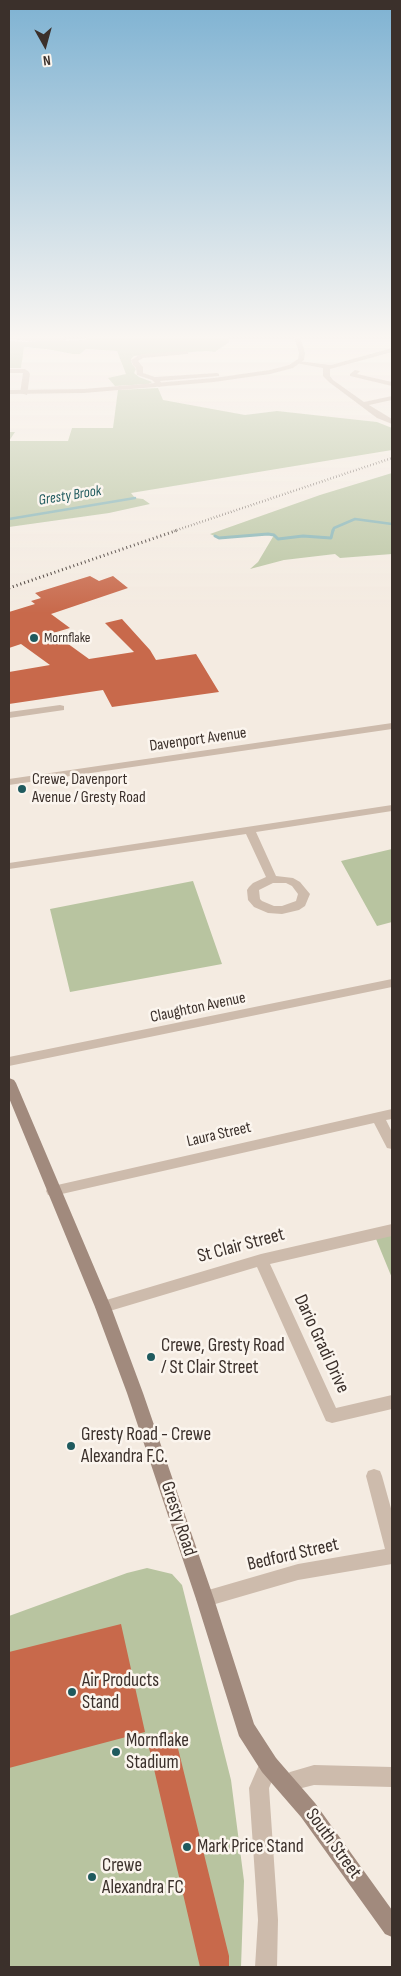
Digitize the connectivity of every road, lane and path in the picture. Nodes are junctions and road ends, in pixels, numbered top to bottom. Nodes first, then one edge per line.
1 (60, 708) dead end
2 (9, 715) edge
3 (392, 726) edge
4 (9, 782) edge
5 (392, 808) edge
6 (249, 829) junction
7 (9, 866) edge
8 (272, 879) dead end
9 (392, 983) edge
10 (9, 1062) edge
11 (9, 1083) edge
12 (392, 1114) edge
13 (378, 1118) junction
14 (392, 1144) edge
15 (53, 1191) junction
16 (392, 1230) edge
17 (261, 1260) junction
18 (102, 1307) junction
19 (392, 1402) edge
20 (374, 1476) dead end
21 (392, 1544) edge
22 (392, 1556) edge
23 (204, 1599) junction
24 (268, 1765) junction
25 (392, 1777) edge
26 (288, 1786) junction
27 (392, 1927) edge
28 (266, 1967) edge

1 - 2 street
3 - 4 street, Davenport Avenue
5 - 6 street
6 - 7 street
6 - 8 street
9 - 10 street, Claughton Avenue
11 - 15 main road, Gresty Road
12 - 13 street, Laura Street
13 - 14 street
13 - 15 street, Laura Street
15 - 18 main road, Gresty Road
16 - 17 street, St Clair Street
17 - 18 street, St Clair Street
17 - 19 street, Dario Gradi Drive
18 - 23 main road, Gresty Road
20 - 21 street
22 - 23 street, Bedford Street
23 - 24 main road, Gresty Road
24 - 26 main road, South Street
24 - 28 street
25 - 26 street
26 - 27 main road, South Street

